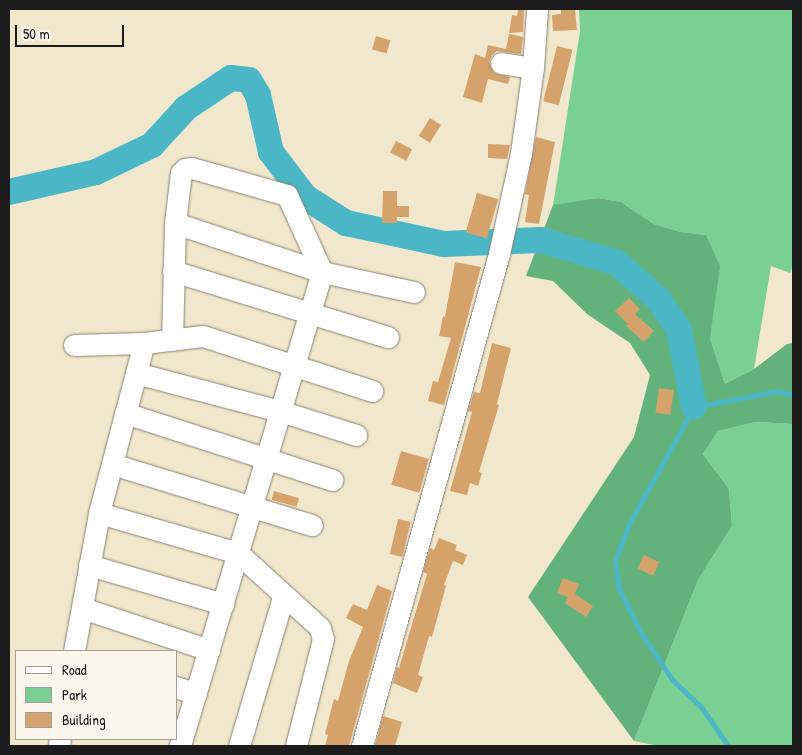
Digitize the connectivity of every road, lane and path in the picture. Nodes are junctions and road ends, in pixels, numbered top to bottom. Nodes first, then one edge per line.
1 (537, 9) edge
2 (501, 63) dead end
3 (533, 68) junction
4 (175, 223) junction
5 (173, 270) junction
6 (322, 272) junction
7 (414, 292) dead end
8 (310, 314) junction
9 (388, 337) dead end
10 (172, 340) junction
11 (144, 343) junction
12 (74, 345) dead end
13 (294, 365) junction
14 (136, 373) junction
15 (372, 391) dead end
16 (280, 412) junction
17 (125, 413) junction
18 (356, 435) dead end
19 (266, 459) junction
20 (112, 464) junction
21 (332, 480) dead end
22 (252, 507) junction
23 (99, 512) junction
24 (312, 525) dead end
25 (238, 554) junction
26 (89, 566) junction
27 (283, 597) junction
28 (223, 604) junction
29 (82, 608) junction
30 (74, 650) edge
31 (209, 650) junction
32 (186, 690) edge
33 (180, 741) edge
34 (239, 746) edge
35 (296, 746) edge
36 (362, 746) edge

1 - 3 street
2 - 3 street
3 - 36 street
4 - 5 street
4 - 6 street
4 - 6 street
5 - 8 street
5 - 10 street
6 - 7 street
6 - 8 street
8 - 9 street
8 - 13 street
10 - 11 street
10 - 13 street
11 - 12 street
11 - 14 street
13 - 15 street
13 - 16 street
14 - 16 street
14 - 17 street
16 - 18 street
16 - 19 street
17 - 19 street
17 - 20 street
19 - 21 street
19 - 22 street
20 - 22 street
20 - 23 street
22 - 24 street
22 - 25 street
23 - 25 street
23 - 26 street
25 - 27 street
25 - 28 street
26 - 28 street
26 - 29 street
27 - 34 street
27 - 35 street
28 - 31 street
29 - 30 street
29 - 31 street
31 - 32 street
32 - 33 street

